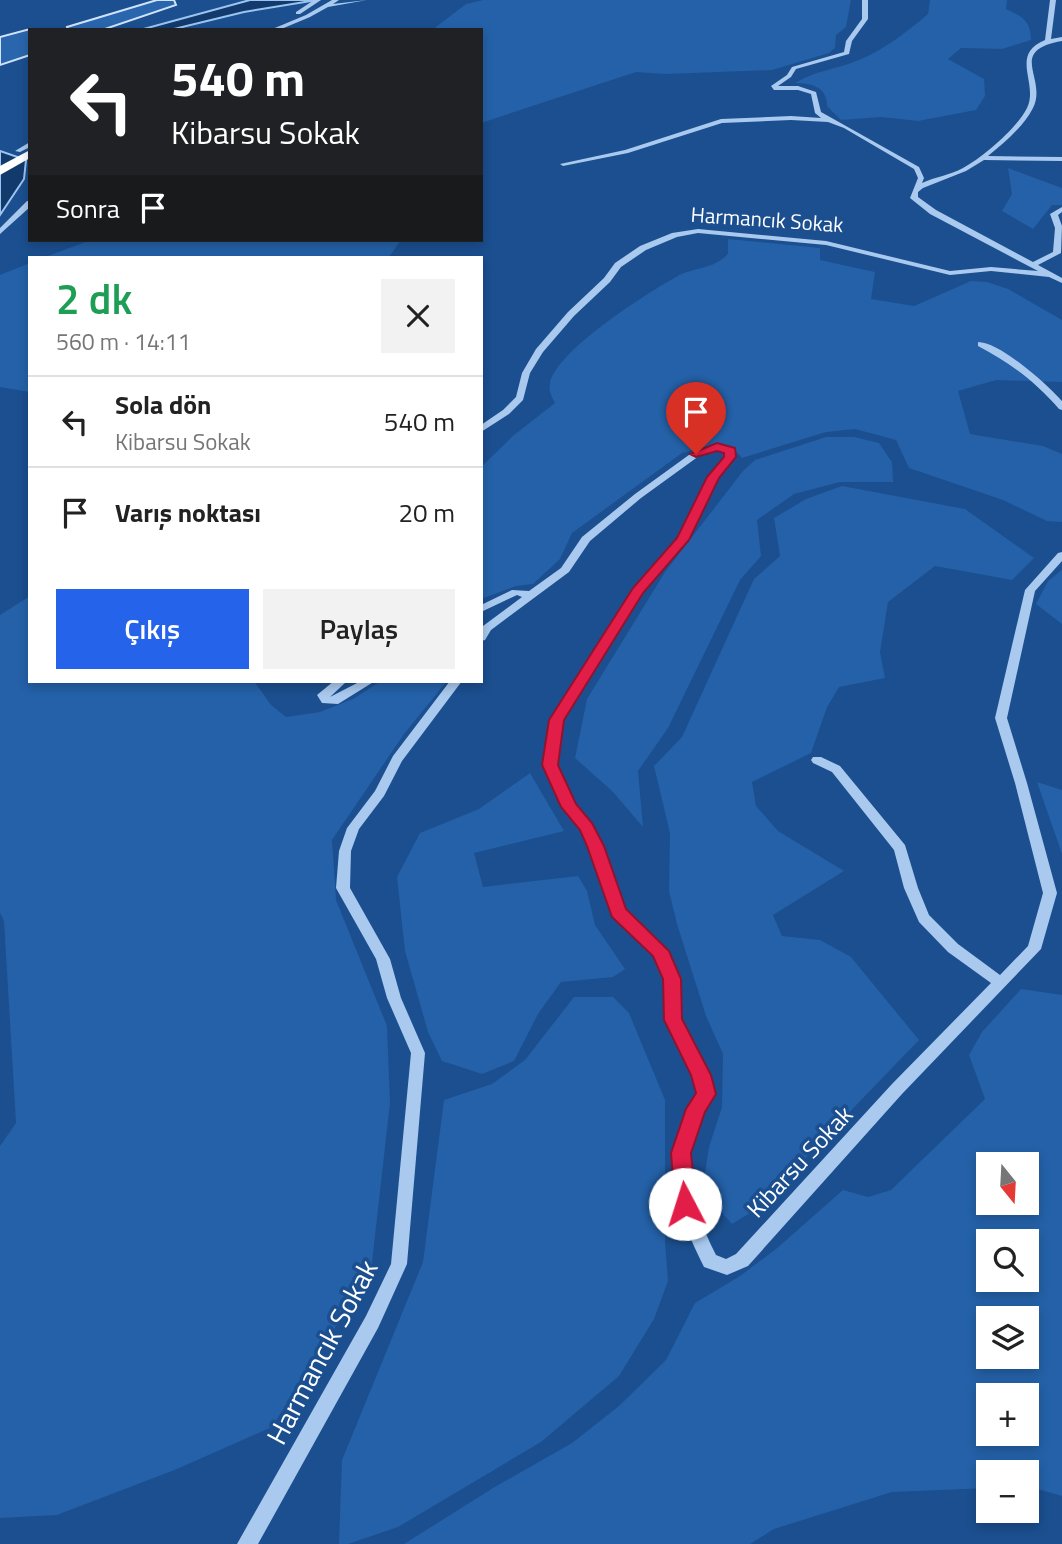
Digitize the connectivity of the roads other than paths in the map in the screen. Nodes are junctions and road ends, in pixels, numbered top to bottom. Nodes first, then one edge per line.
1 (336, 0) edge
2 (364, 0) edge
3 (865, 0) edge
4 (1053, 0) edge
5 (318, 1) edge
6 (328, 6) junction
7 (265, 28) edge
8 (278, 28) edge
9 (1062, 39) edge
10 (1048, 41) junction
11 (829, 120) junction
12 (26, 150) edge
13 (983, 158) junction
14 (1062, 159) edge
15 (0, 162) edge
16 (563, 164) dead end
17 (0, 171) edge
18 (915, 191) junction
19 (28, 205) edge
20 (1061, 211) edge
21 (0, 232) edge
22 (1033, 265) junction
23 (1051, 275) junction
24 (1062, 281) edge
25 (981, 344) dead end
26 (1062, 407) edge
27 (483, 428) edge
28 (1062, 555) edge
29 (531, 595) junction
30 (483, 607) edge
31 (483, 635) edge
32 (338, 683) edge
33 (366, 683) edge
34 (454, 683) edge
35 (817, 760) dead end
36 (1000, 982) junction
37 (247, 1544) edge

1 - 6 street
2 - 6 street
3 - 11 street
4 - 10 street
5 - 7 street
6 - 8 street
9 - 10 street
10 - 13 street
11 - 16 street
11 - 18 street
12 - 15 highway
12 - 17 highway
13 - 14 street
13 - 18 street
18 - 22 street
19 - 21 street
20 - 22 street
22 - 23 street
23 - 24 street
23 - 27 street, Harmancık Sokak
25 - 26 street
28 - 36 street, Kibarsu Sokak
29 - 30 street
29 - 31 street
29 - 36 street, Kibarsu Sokak
32 - 33 street
34 - 37 street, Harmancık Sokak
35 - 36 street

